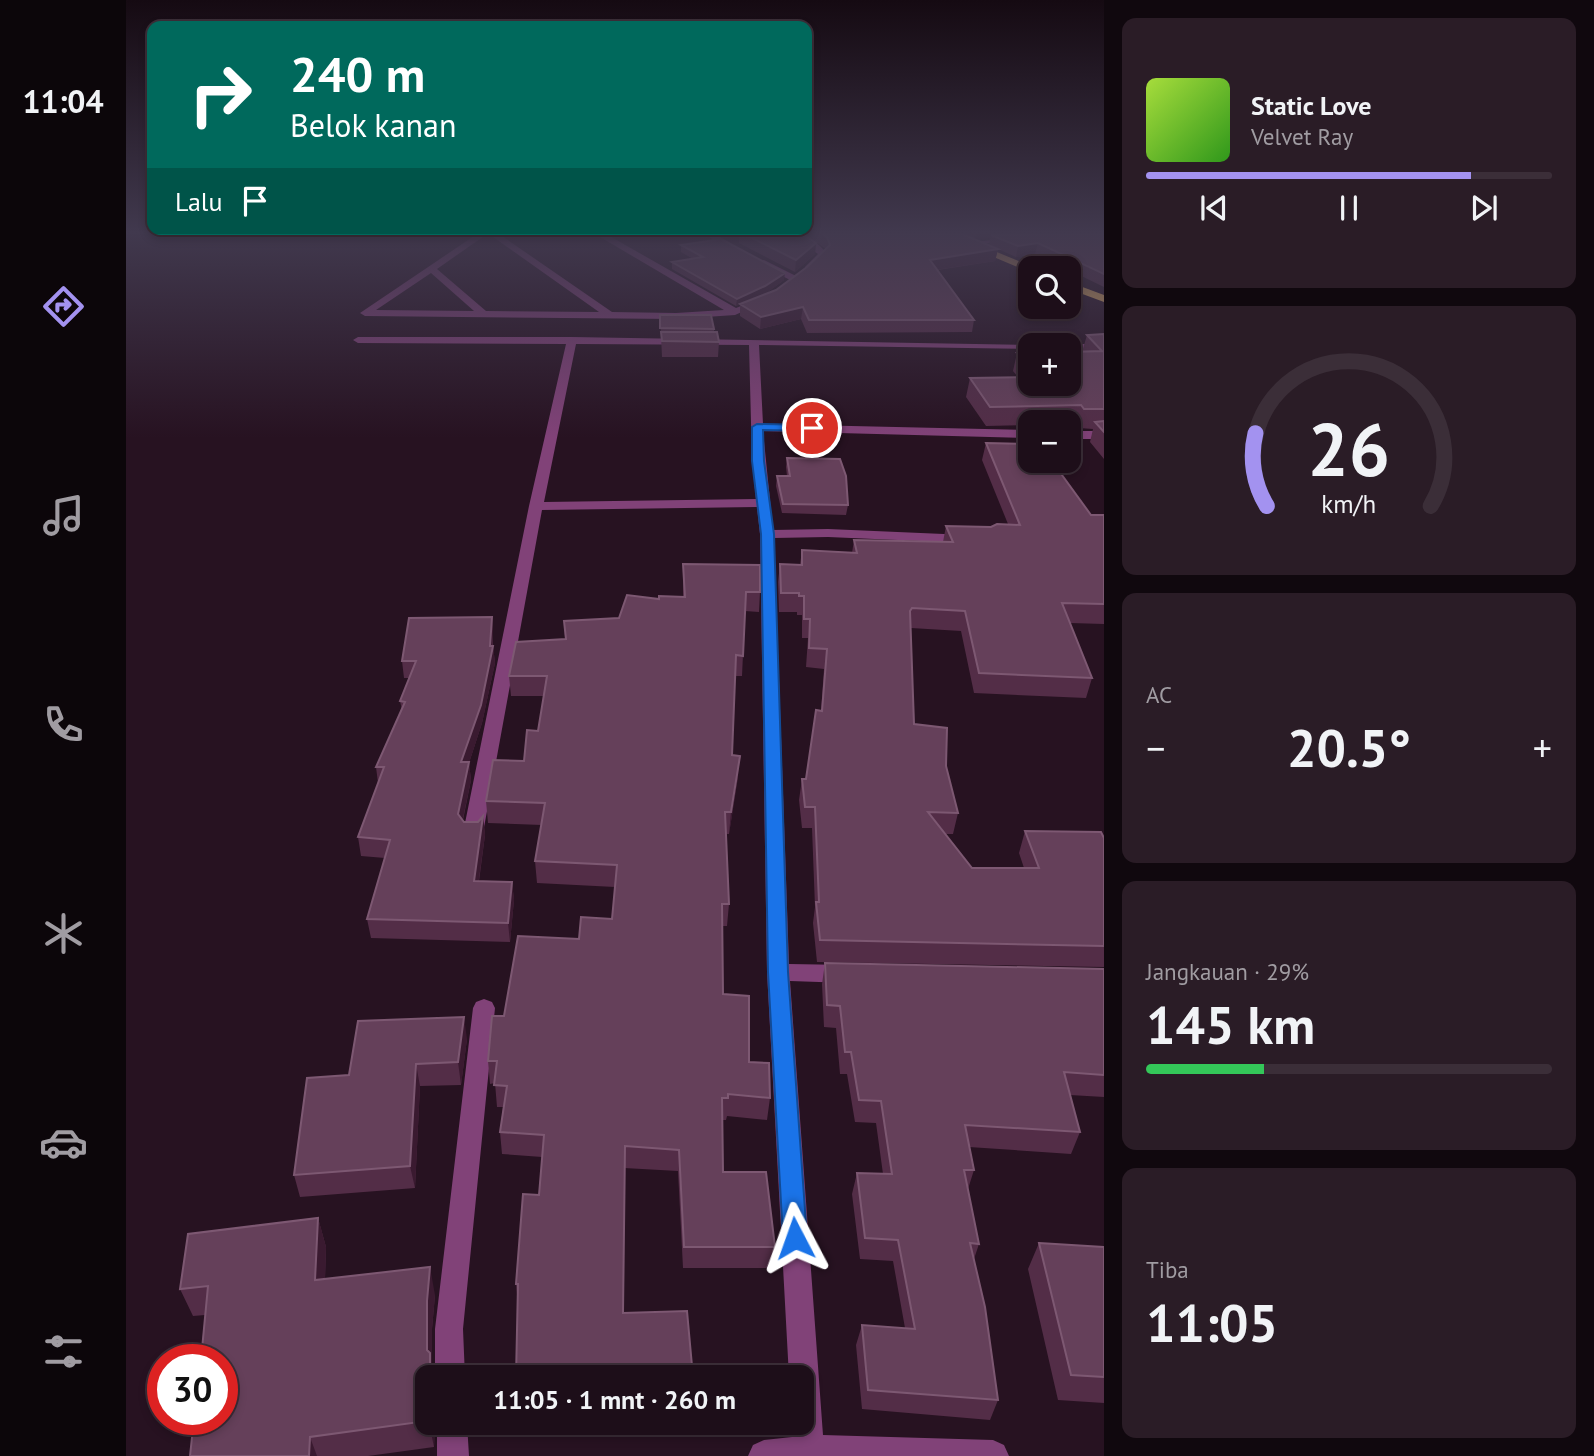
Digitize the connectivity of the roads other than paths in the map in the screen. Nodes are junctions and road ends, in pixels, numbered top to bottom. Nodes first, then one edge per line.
1 (382, 302) edge
2 (469, 302) edge
3 (590, 302) edge
4 (717, 302) edge
5 (759, 302) edge
6 (735, 312) junction
7 (484, 315) junction
8 (612, 317) junction
9 (358, 340) dead end
10 (572, 340) junction
11 (754, 342) junction
12 (1018, 346) edge
13 (1081, 347) edge
14 (1104, 347) edge
15 (757, 427) junction
16 (1018, 434) edge
17 (1081, 435) edge
18 (1104, 435) edge
19 (764, 503) junction
20 (536, 506) junction
21 (768, 534) junction
22 (987, 539) edge
23 (473, 833) edge
24 (778, 972) junction
25 (873, 975) edge
26 (484, 1009) dead end
27 (450, 1365) edge
28 (452, 1435) edge
29 (809, 1453) edge
30 (453, 1456) edge
31 (764, 1456) edge
32 (993, 1456) edge

1 - 7 street
2 - 7 street
3 - 8 street
4 - 6 street
5 - 6 street
6 - 8 street
7 - 8 street
9 - 10 street
10 - 11 street
10 - 20 street
11 - 12 street
11 - 15 street
13 - 14 street
15 - 16 street
15 - 19 street
17 - 18 street
19 - 20 street
19 - 21 street
20 - 23 street
21 - 22 street
21 - 24 street
24 - 25 street
24 - 29 street
26 - 27 street
28 - 30 street
29 - 31 street
29 - 32 street

